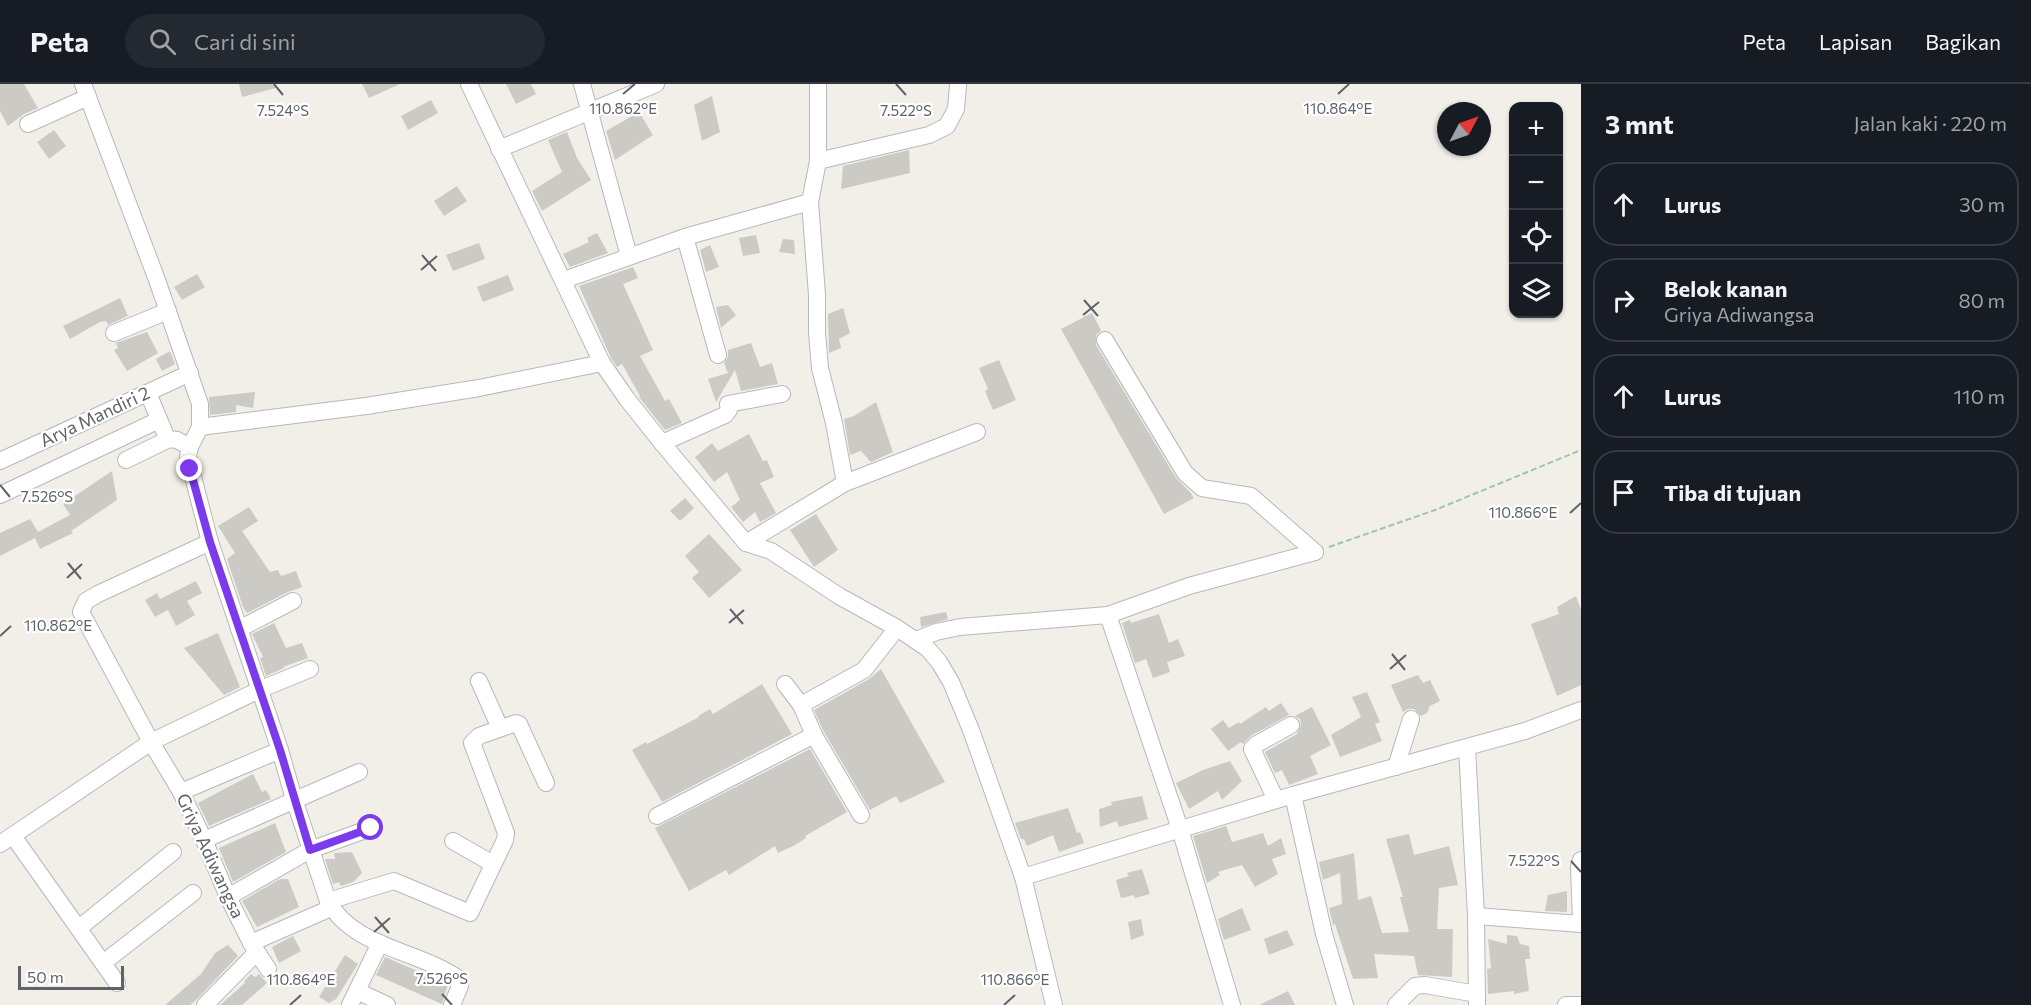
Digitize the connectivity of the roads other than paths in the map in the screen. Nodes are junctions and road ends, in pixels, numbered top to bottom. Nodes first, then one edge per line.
1 (469, 84) edge
2 (582, 84) edge
3 (656, 84) edge
4 (818, 84) edge
5 (958, 84) edge
6 (86, 91) edge
7 (591, 111) junction
8 (28, 124) dead end
9 (499, 149) junction
10 (818, 161) junction
11 (810, 202) junction
12 (685, 237) junction
13 (629, 256) junction
14 (564, 280) junction
15 (168, 311) junction
16 (114, 333) dead end
17 (1106, 340) dead end
18 (718, 355) dead end
19 (602, 363) junction
20 (190, 373) junction
21 (148, 393) junction
22 (782, 394) dead end
23 (200, 428) junction
24 (977, 432) dead end
25 (662, 443) junction
26 (190, 447) junction
27 (126, 460) dead end
28 (0, 461) edge
29 (845, 483) junction
30 (0, 495) edge
31 (210, 542) junction
32 (746, 543) junction
33 (293, 601) dead end
34 (1108, 615) junction
35 (897, 628) junction
36 (238, 629) junction
37 (916, 640) junction
38 (310, 669) dead end
39 (479, 681) dead end
40 (785, 684) dead end
41 (259, 690) junction
42 (801, 705) junction
43 (1581, 710) edge
44 (1412, 719) dead end
45 (1291, 725) dead end
46 (500, 728) junction
47 (814, 735) junction
48 (151, 742) junction
49 (1467, 748) junction
50 (280, 750) junction
51 (1396, 767) junction
52 (359, 772) dead end
53 (546, 783) dead end
54 (181, 792) junction
55 (1293, 795) junction
56 (294, 799) junction
57 (1276, 800) junction
58 (861, 815) dead end
59 (657, 816) dead end
60 (371, 828) dead end
61 (1179, 829) junction
62 (6, 840) edge
63 (204, 840) junction
64 (453, 841) dead end
65 (310, 850) junction
66 (173, 852) dead end
67 (1581, 860) edge
68 (493, 864) junction
69 (1023, 877) junction
70 (193, 893) dead end
71 (228, 897) junction
72 (329, 905) junction
73 (1476, 916) junction
74 (1581, 924) edge
75 (79, 928) junction
76 (380, 943) junction
77 (254, 947) junction
78 (103, 963) junction
79 (268, 969) dead end
80 (117, 983) dead end
81 (353, 998) edge
82 (1477, 1000) edge
83 (205, 1005) edge
84 (387, 1005) edge
85 (452, 1005) edge
86 (1054, 1005) edge
87 (1232, 1005) edge
88 (1345, 1005) edge
89 (1396, 1005) edge
90 (1566, 1005) edge
91 (1581, 1005) edge

1 - 9 street
2 - 7 street
3 - 7 street
4 - 10 street
5 - 10 street
6 - 8 street
6 - 15 street
7 - 9 street
7 - 13 street
9 - 14 street
10 - 11 street
11 - 12 street
11 - 29 street
12 - 13 street
12 - 18 street
13 - 14 street
14 - 19 street
15 - 16 street
15 - 20 street
17 - 34 street
19 - 23 street
19 - 25 street
20 - 21 street, Arya Mandiri 2
20 - 23 street
21 - 28 street, Arya Mandiri 2
21 - 30 street
22 - 25 street
23 - 26 street
24 - 29 street
25 - 32 street
26 - 27 street
26 - 31 street
29 - 32 street
31 - 36 street
31 - 48 street, Griya Adiwangsa
32 - 35 street
33 - 36 street
34 - 37 street
34 - 61 street
35 - 37 street
35 - 42 street
36 - 41 street
37 - 69 street
38 - 41 street
39 - 46 street
40 - 42 street
41 - 48 street
41 - 50 street
42 - 47 street
43 - 49 street
44 - 51 street
45 - 57 street
46 - 53 street
46 - 68 street
47 - 58 street
47 - 59 street
48 - 54 street, Griya Adiwangsa
48 - 62 street
49 - 51 street
49 - 73 street
50 - 54 street
50 - 56 street
51 - 55 street
52 - 56 street
54 - 63 street, Griya Adiwangsa
55 - 57 street
55 - 88 street
56 - 63 street
56 - 65 street
57 - 61 street
60 - 65 street
61 - 69 street
61 - 87 street
62 - 75 street
63 - 71 street, Griya Adiwangsa
64 - 68 street
65 - 71 street
65 - 72 street
66 - 75 street
67 - 74 street
68 - 72 street
69 - 86 street
70 - 78 street
71 - 77 street, Griya Adiwangsa
72 - 76 street
72 - 77 street
73 - 74 street
73 - 82 street
75 - 78 street
76 - 81 street
76 - 85 street
77 - 79 street, Griya Adiwangsa
77 - 83 street
78 - 80 street
81 - 84 street
82 - 89 street
90 - 91 street

